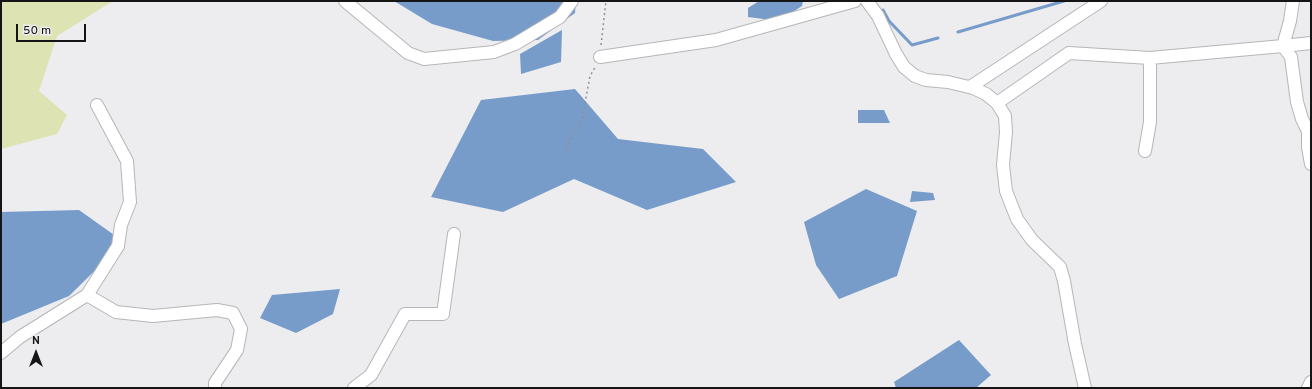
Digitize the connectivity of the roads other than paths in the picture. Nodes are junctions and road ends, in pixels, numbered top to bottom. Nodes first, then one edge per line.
1 (344, 1) edge
2 (572, 1) edge
3 (855, 1) edge
4 (867, 1) edge
5 (1101, 1) edge
6 (1293, 1) edge
7 (1311, 43) edge
8 (1283, 46) junction
9 (600, 57) road end
10 (1150, 58) junction
11 (970, 87) junction
12 (997, 103) junction
13 (97, 105) dead end
14 (1145, 151) dead end
15 (1311, 164) edge
16 (454, 234) dead end
17 (87, 295) junction
18 (1, 353) edge
19 (371, 376) junction
20 (1311, 382) edge
21 (215, 388) edge
22 (354, 388) edge
23 (364, 388) edge
24 (1086, 388) edge
25 (1308, 388) edge

1 - 2 street
3 - 9 street
4 - 11 street
5 - 11 street
6 - 8 street
7 - 8 street
8 - 10 street
8 - 15 street
10 - 12 street
10 - 14 street
11 - 12 street
12 - 24 street
13 - 17 street
16 - 19 street
17 - 18 street
17 - 21 street
19 - 22 street
19 - 23 street
20 - 25 street

